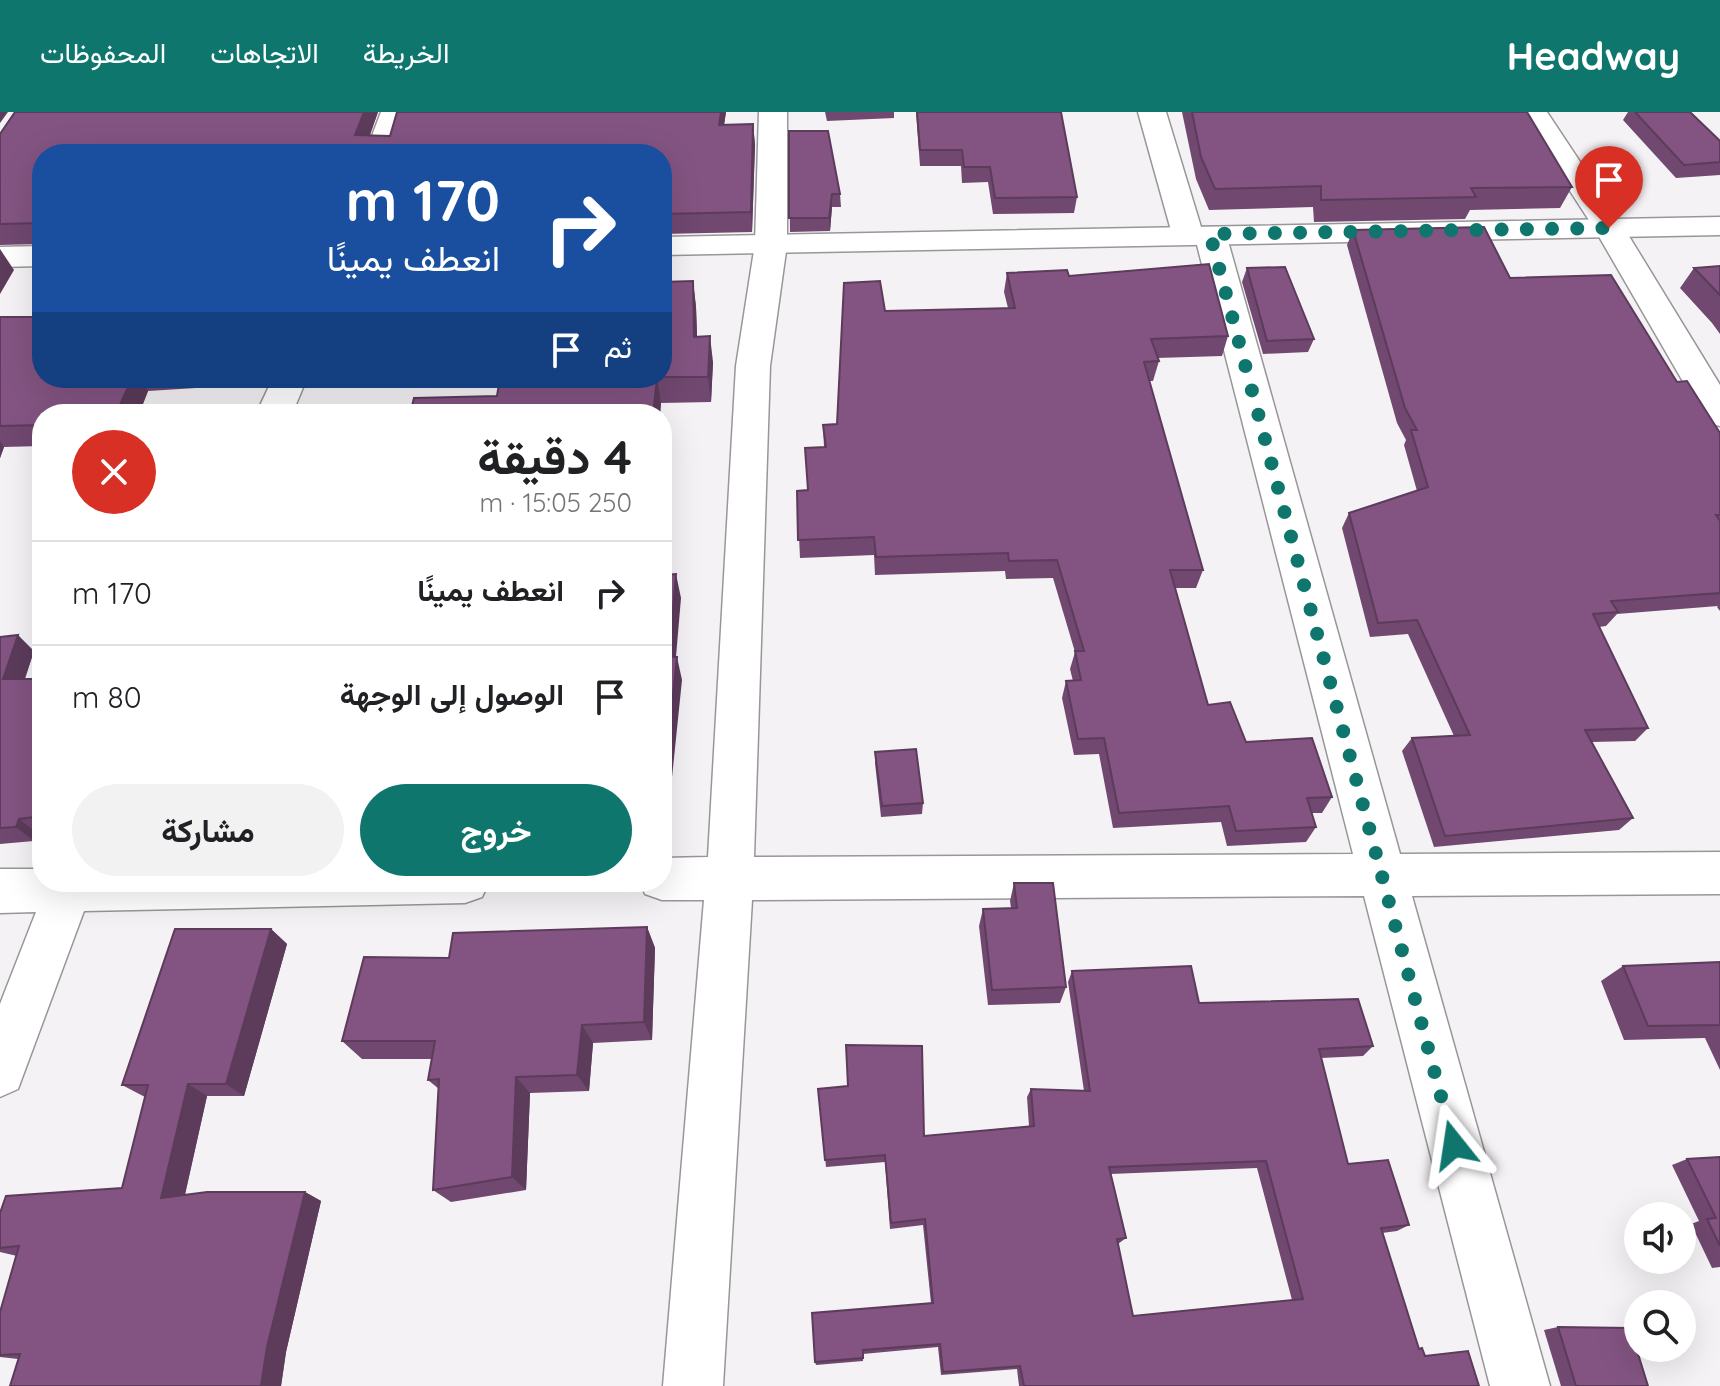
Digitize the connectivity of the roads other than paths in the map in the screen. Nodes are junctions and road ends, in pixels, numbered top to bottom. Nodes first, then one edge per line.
1 (395, 112) edge
2 (773, 112) edge
3 (1152, 112) edge
4 (1533, 112) edge
5 (384, 144) edge
6 (1720, 226) edge
7 (1609, 228) junction
8 (1199, 234) junction
9 (771, 244) junction
10 (672, 246) edge
11 (32, 256) edge
12 (0, 257) edge
13 (1720, 414) edge
14 (1720, 873) edge
15 (1381, 874) junction
16 (730, 878) junction
17 (672, 879) edge
18 (32, 888) edge
19 (0, 891) edge
20 (66, 892) edge
21 (0, 1071) edge
22 (693, 1386) edge
23 (1520, 1386) edge

1 - 5 street
2 - 9 street
3 - 8 street
4 - 7 street
6 - 7 street
7 - 8 street
7 - 13 street
8 - 9 street
8 - 15 street
9 - 10 street
9 - 16 street
11 - 12 street
14 - 15 street
15 - 16 street
15 - 23 street
16 - 17 street
16 - 22 street
18 - 19 street
20 - 21 street

